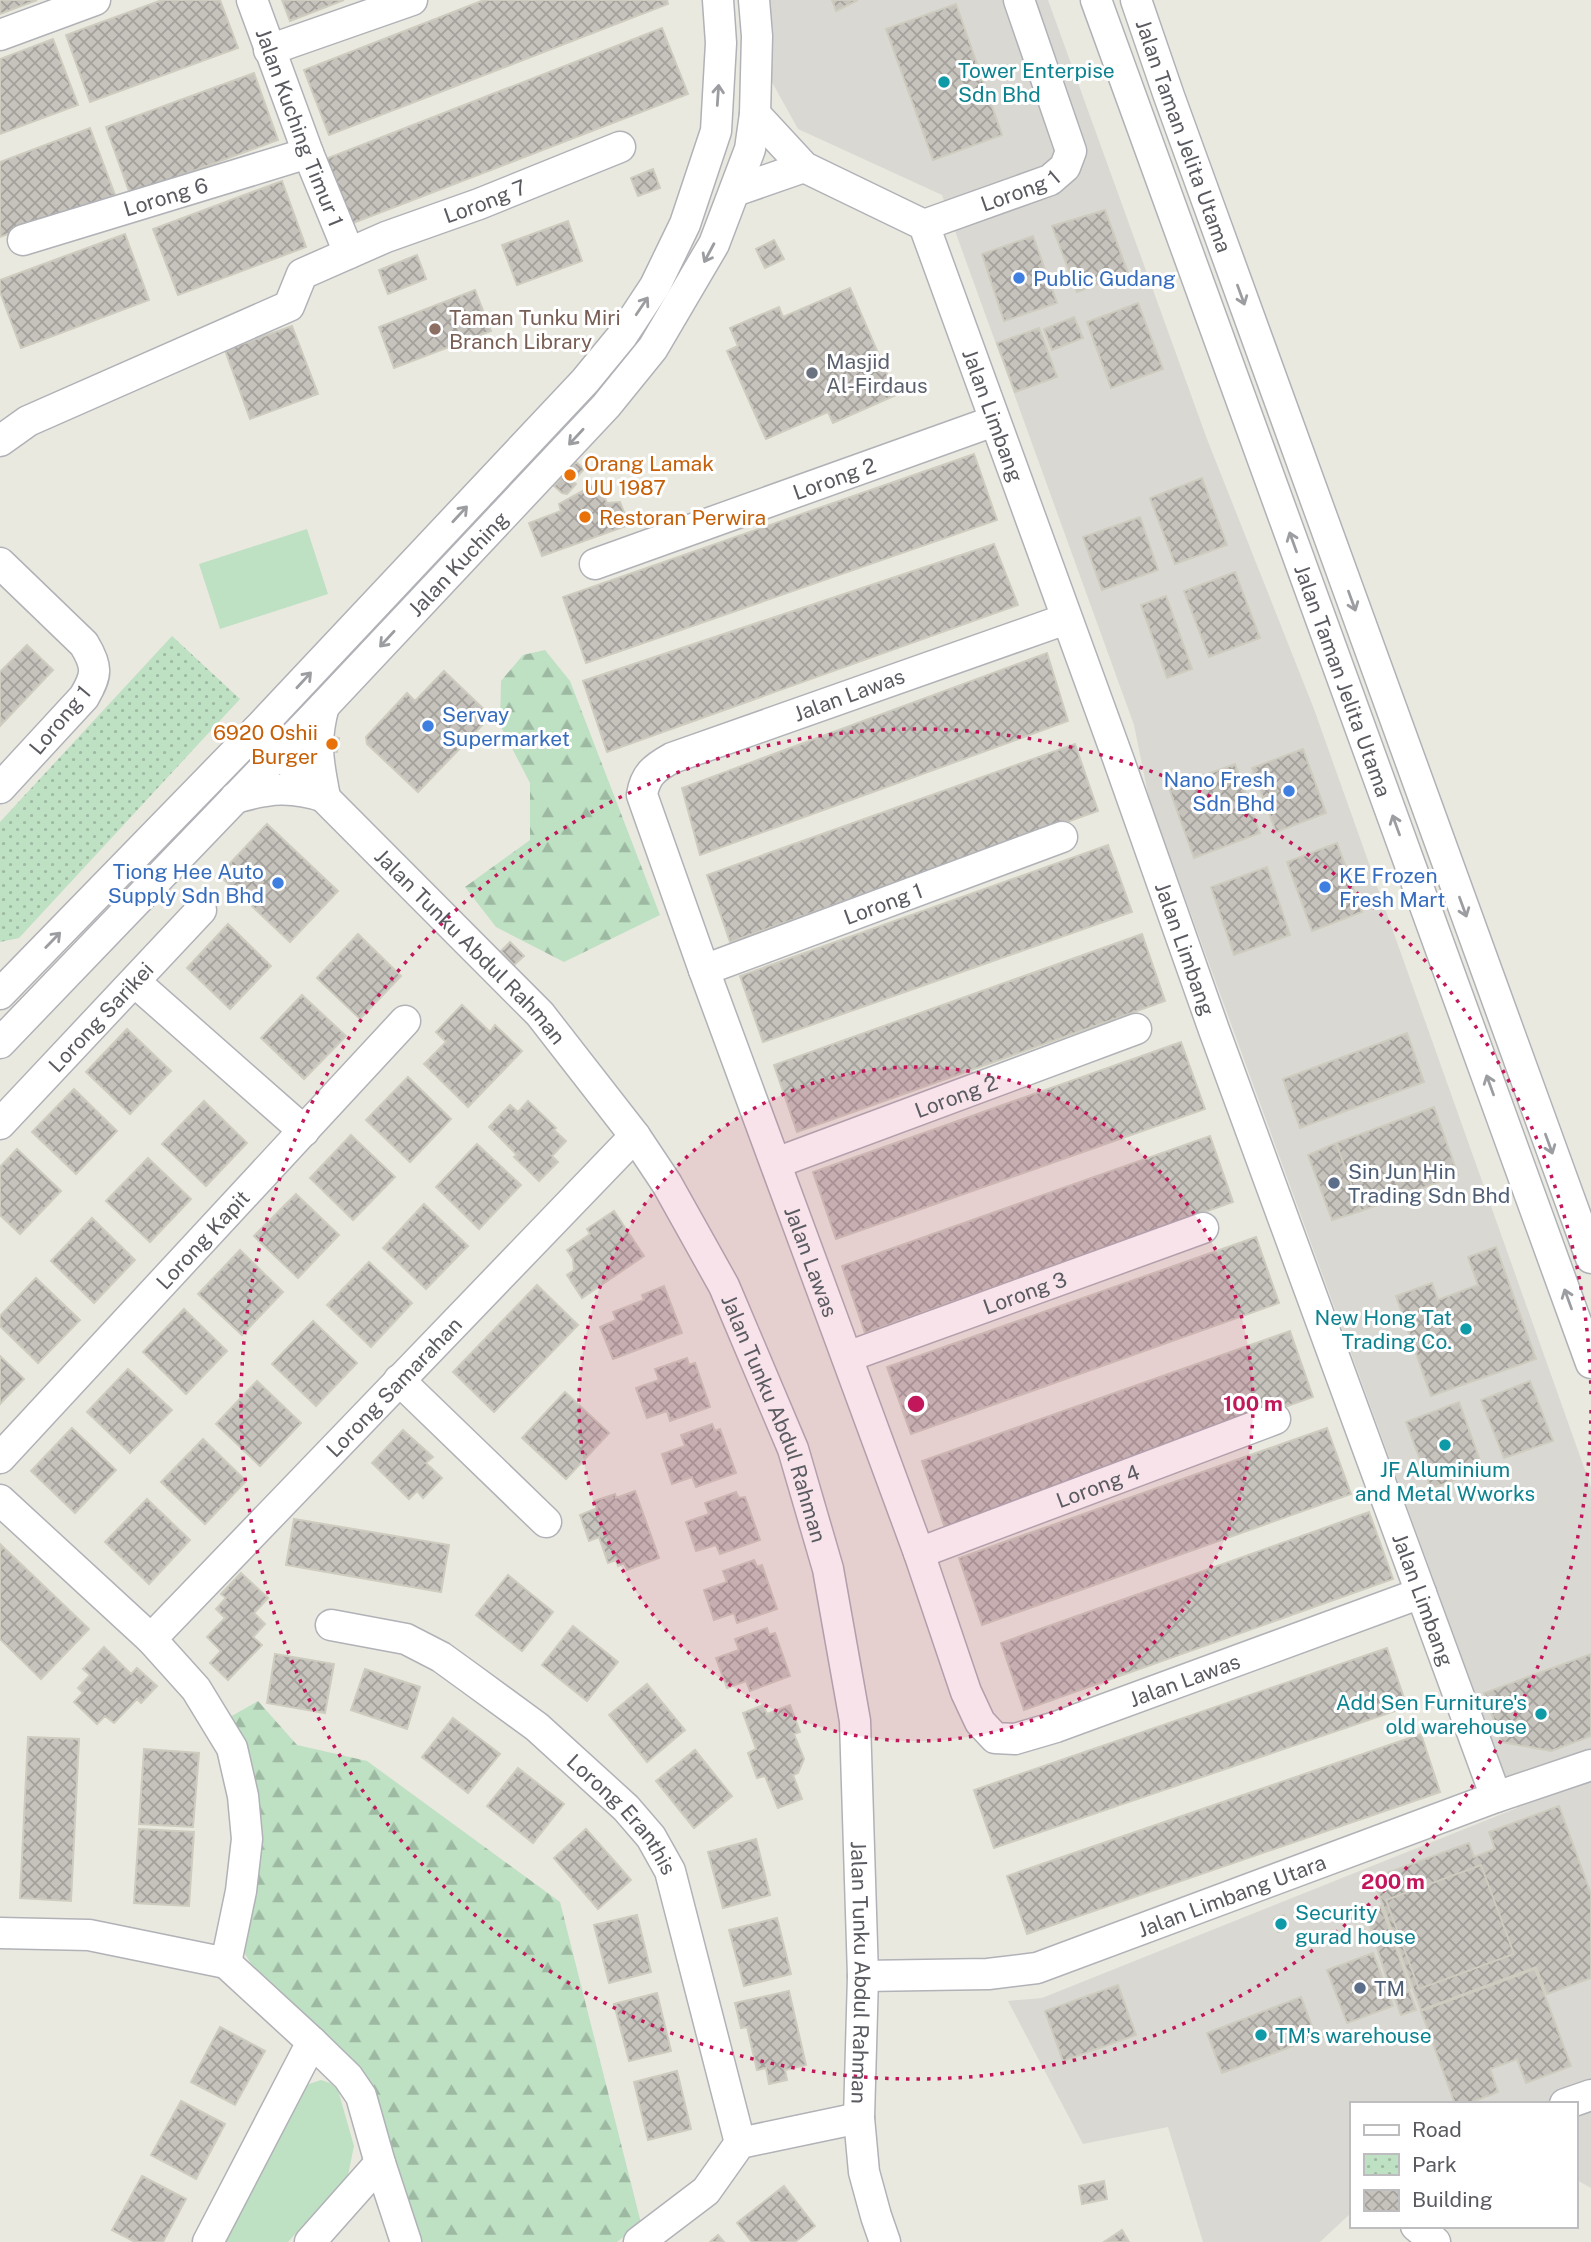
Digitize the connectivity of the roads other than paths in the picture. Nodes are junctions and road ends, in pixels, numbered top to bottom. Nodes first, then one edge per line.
1 (94, 0) edge
2 (252, 0) edge
3 (412, 0) edge
4 (718, 0) edge
5 (754, 0) edge
6 (1019, 0) edge
7 (1096, 0) edge
8 (1136, 0) edge
9 (0, 35) edge
10 (269, 50) junction
11 (755, 114) junction
12 (620, 147) dead end
13 (308, 153) junction
14 (804, 167) junction
15 (735, 191) junction
16 (923, 225) junction
17 (23, 240) dead end
18 (349, 253) junction
19 (994, 421) junction
20 (0, 441) edge
21 (0, 563) edge
22 (595, 564) dead end
23 (1066, 619) junction
24 (324, 706) junction
25 (257, 730) junction
26 (280, 752) junction
27 (0, 788) edge
28 (326, 797) junction
29 (235, 798) junction
30 (1062, 837) dead end
31 (201, 910) dead end
32 (704, 970) junction
33 (135, 982) junction
34 (2, 989) edge
35 (29, 1013) junction
36 (405, 1021) dead end
37 (1136, 1029) dead end
38 (2, 1037) edge
39 (0, 1124) edge
40 (304, 1131) junction
41 (635, 1136) junction
42 (776, 1163) junction
43 (1203, 1228) dead end
44 (1591, 1258) edge
45 (847, 1357) junction
46 (1591, 1363) edge
47 (399, 1380) junction
48 (1275, 1419) dead end
49 (0, 1458) edge
50 (0, 1500) edge
51 (546, 1521) dead end
52 (919, 1553) junction
53 (1421, 1593) junction
54 (331, 1625) dead end
55 (151, 1639) junction
56 (1591, 1765) edge
57 (1496, 1797) junction
58 (0, 1933) edge
59 (226, 1963) junction
60 (863, 1976) junction
61 (312, 2042) junction
62 (1591, 2095) edge
63 (1571, 2102) edge
64 (859, 2118) junction
65 (740, 2143) junction
66 (380, 2164) junction
67 (1418, 2228) edge
68 (208, 2242) edge
69 (310, 2242) edge
70 (406, 2242) edge
71 (639, 2242) edge
72 (886, 2242) edge
73 (1435, 2242) edge

1 - 9 street
2 - 10 street, Jalan Kuching Timur 1
3 - 10 street
25 -> 4 street, Jalan Kuching
5 - 11 street, Jalan Kuching
6 - 16 street, Lorong 1
46 -> 7 street, Jalan Taman Jelita Utama
8 -> 44 street, Jalan Taman Jelita Utama
10 - 13 street, Jalan Kuching Timur 1
11 - 14 street
11 - 15 street, Jalan Kuching
12 - 18 street, Lorong 7
13 - 17 street, Lorong 6
13 - 18 street, Jalan Kuching Timur 1
14 - 15 street
14 - 16 street
15 -> 24 street, Jalan Kuching
16 - 19 street, Jalan Limbang
18 - 20 street, Lorong 7
19 - 22 street, Lorong 2
19 - 23 street, Jalan Limbang
21 - 27 street, Lorong 1
23 - 32 street, Jalan Lawas
23 - 53 street, Jalan Limbang
24 - 26 street, Jalan Kuching
24 - 28 street
25 - 26 street, Jalan Tunku Abdul Rahman
34 -> 25 street, Jalan Kuching
26 - 28 street, Jalan Tunku Abdul Rahman
26 - 29 street, Jalan Kuching
28 - 29 street
28 - 41 street, Jalan Tunku Abdul Rahman
29 - 35 street, Jalan Kuching
30 - 32 street, Lorong 1
31 - 33 street, Lorong Sarikei
32 - 42 street, Jalan Lawas
33 - 39 street, Lorong Sarikei
33 - 40 street
34 - 35 street
35 - 38 street, Jalan Kuching
36 - 40 street, Lorong Kapit
37 - 42 street, Lorong 2
40 - 49 street, Lorong Kapit
41 - 47 street, Lorong Samarahan
41 - 60 street, Jalan Tunku Abdul Rahman
42 - 45 street, Jalan Lawas
43 - 45 street, Lorong 3
45 - 52 street, Jalan Lawas
47 - 51 street
47 - 55 street, Lorong Samarahan
48 - 52 street, Lorong 4
50 - 55 street
52 - 53 street, Jalan Lawas
53 - 57 street, Jalan Limbang
54 - 65 street, Lorong Eranthis
55 - 59 street
56 - 57 street, Jalan Limbang Utara
57 - 60 street, Jalan Limbang Utara
58 - 59 street
59 - 61 street
60 - 64 street, Jalan Tunku Abdul Rahman
61 - 66 street
61 - 68 street
62 - 63 street
64 - 65 street
64 - 72 street, Jalan Tunku Abdul Rahman
65 - 71 street
66 - 69 street
66 - 70 street
67 - 73 street

